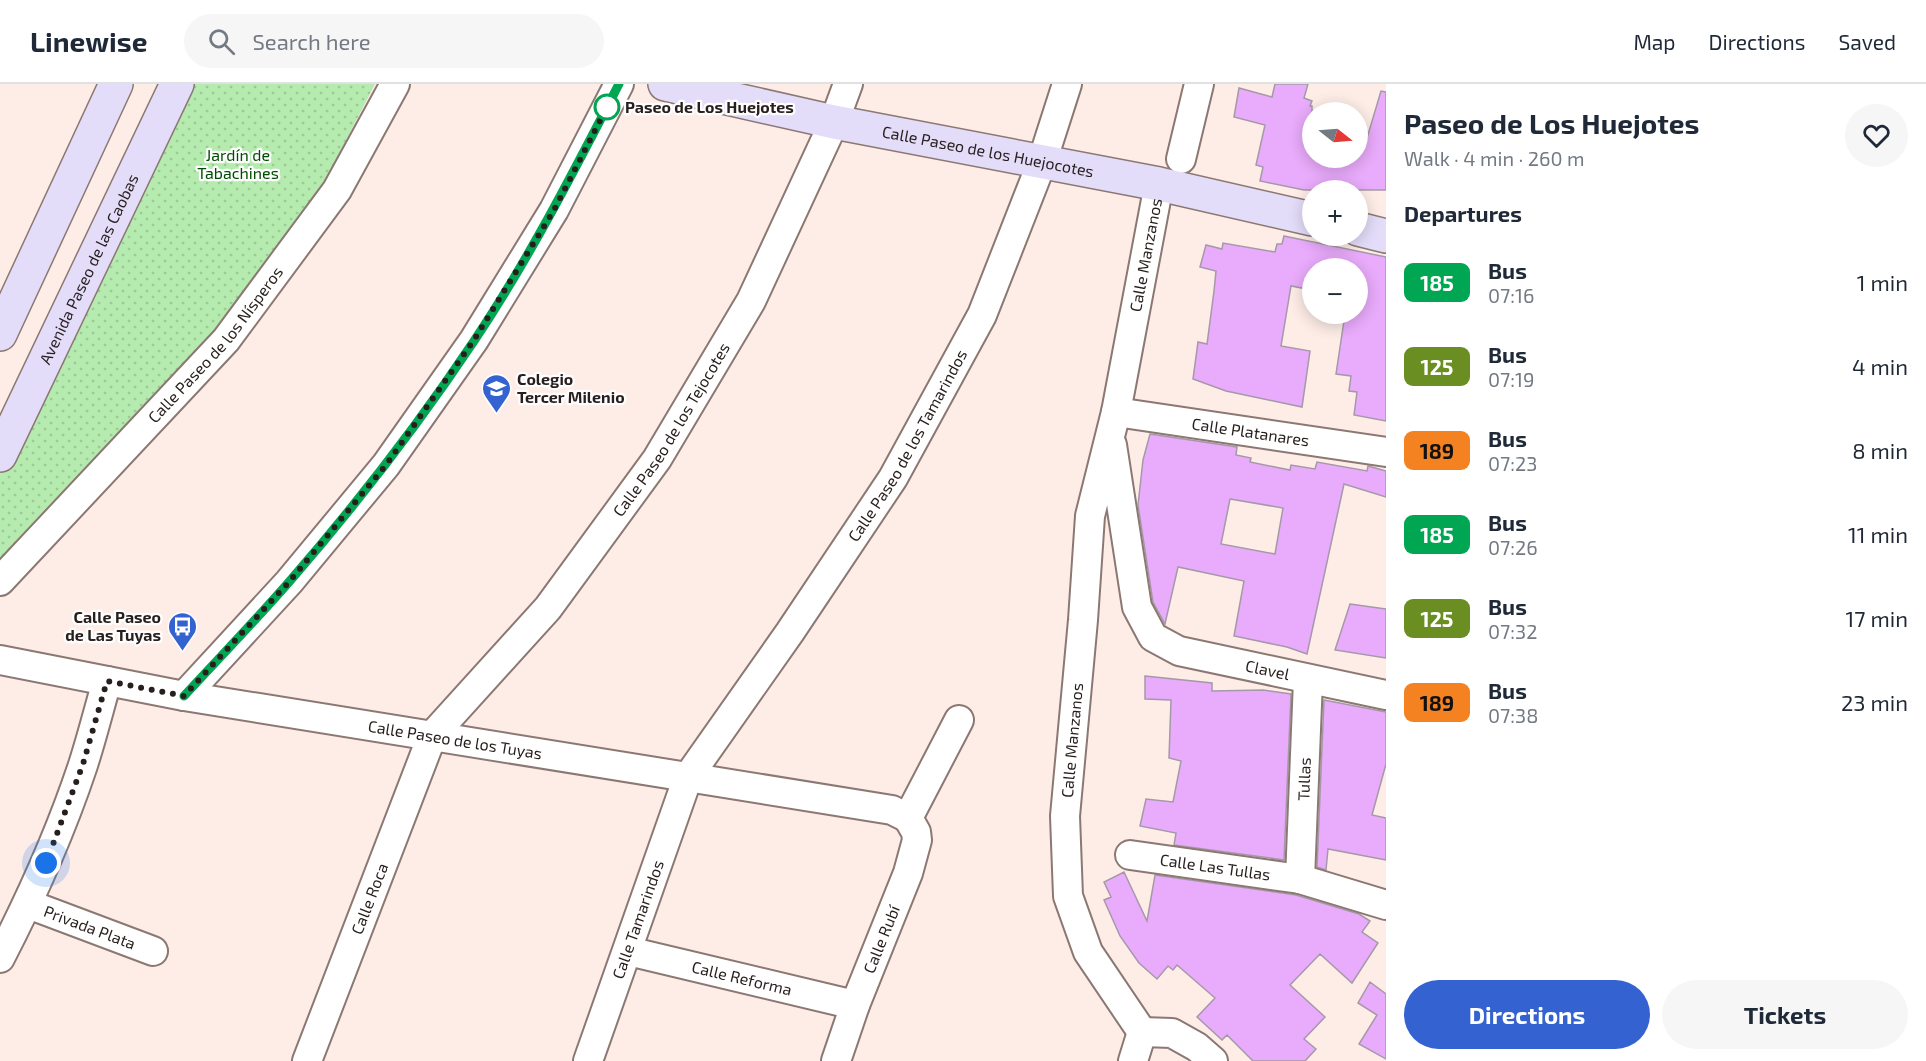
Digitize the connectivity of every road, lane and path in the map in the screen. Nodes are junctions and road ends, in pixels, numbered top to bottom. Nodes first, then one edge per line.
1 (116, 84) edge
2 (177, 84) edge
3 (395, 84) edge
4 (619, 84) edge
5 (665, 84) edge
6 (848, 84) edge
7 (1068, 84) edge
8 (1199, 84) edge
9 (834, 122) junction
10 (1181, 159) dead end
11 (1042, 162) junction
12 (1159, 184) junction
13 (1302, 217) edge
14 (1368, 232) edge
15 (1386, 236) edge
16 (0, 334) edge
17 (1113, 421) junction
18 (1386, 452) edge
19 (0, 454) edge
20 (0, 581) edge
21 (1153, 637) joint
22 (0, 660) edge
23 (1308, 680) junction
24 (107, 681) junction
25 (1386, 695) edge
26 (184, 696) junction
27 (959, 720) dead end
28 (432, 736) junction
29 (688, 777) junction
30 (908, 818) junction
31 (1130, 855) dead end
32 (1300, 879) junction
33 (28, 904) junction
34 (1386, 905) edge
35 (153, 951) dead end
36 (628, 951) junction
37 (0, 958) edge
38 (855, 1005) junction
39 (1142, 1032) junction
40 (307, 1061) edge
41 (588, 1061) edge
42 (836, 1061) edge
43 (1133, 1061) edge
44 (1213, 1061) edge

1 - 16 street
2 - 19 street, Avenida Paseo de las Caobas
3 - 20 street, Calle Paseo de los Nísperos
4 - 26 street
5 - 9 street, Calle Paseo de los Huejocotes
6 - 9 street, Calle Paseo de los Tejocotes
7 - 11 street, Calle Paseo de los Tamarindos
8 - 10 street
9 - 11 street, Calle Paseo de los Huejocotes
9 - 28 street, Calle Paseo de los Tejocotes
11 - 12 street, Calle Paseo de los Huejocotes
11 - 29 street, Calle Paseo de los Tamarindos
12 - 13 street, Calle Paseo de los Huejocotes
12 - 17 street, Calle Manzanos
14 - 15 street
17 - 18 street, Calle Platanares
17 - 21 street, Calle Manzanos
17 - 39 street, Calle Manzanos
21 - 23 street, Clavel
22 - 24 street, Calle Paseo de los Tuyas
23 - 25 street, Clavel
23 - 32 street, Tullas
24 - 26 street, Calle Paseo de los Tuyas
24 - 33 street, Privada Plata
26 - 28 street, Calle Paseo de los Tuyas
27 - 30 street
28 - 29 street, Calle Paseo de los Tuyas
28 - 40 street, Calle Roca
29 - 30 street, Calle Paseo de los Tuyas
29 - 36 street, Calle Tamarindos
30 - 38 street, Calle Rubí
31 - 32 street, Calle Las Tullas
32 - 34 street, Calle Las Tullas
33 - 35 street, Privada Plata
33 - 37 street, Privada Plata
36 - 38 street, Calle Reforma
36 - 41 street, Calle Tamarindos
38 - 42 street, Calle Rubí
39 - 43 street
39 - 44 street

